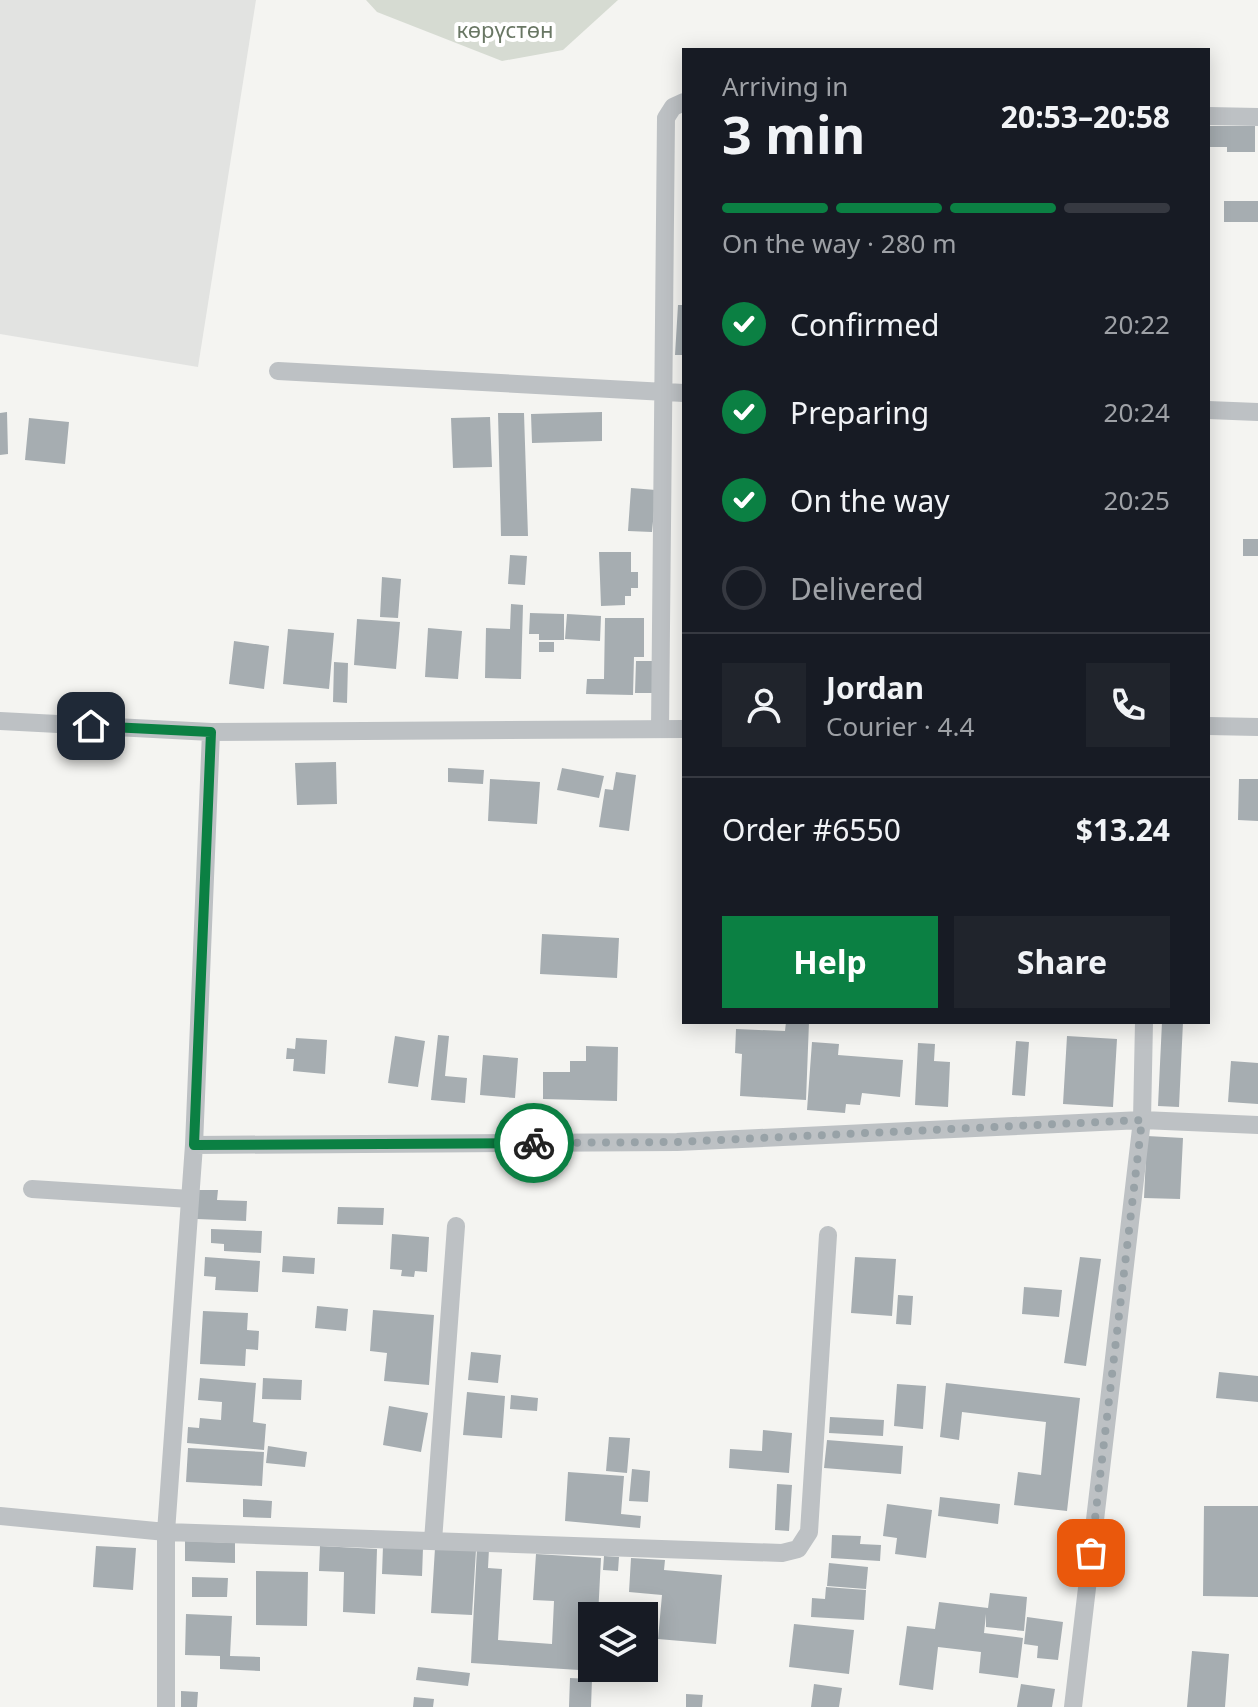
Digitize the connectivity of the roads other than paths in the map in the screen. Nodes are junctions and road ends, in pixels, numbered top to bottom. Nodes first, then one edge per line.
1 (682, 103) edge
2 (1210, 116) edge
3 (1258, 117) edge
4 (278, 371) dead end
5 (664, 392) junction
6 (682, 393) edge
7 (1210, 410) edge
8 (1258, 412) edge
9 (0, 721) edge
10 (1210, 726) edge
11 (1258, 727) edge
12 (660, 729) junction
13 (682, 729) edge
14 (211, 732) junction
15 (1144, 1024) edge
16 (1142, 1120) junction
17 (1258, 1125) edge
18 (194, 1145) junction
19 (32, 1189) dead end
20 (190, 1199) junction
21 (456, 1226) dead end
22 (828, 1235) dead end
23 (0, 1516) edge
24 (166, 1532) junction
25 (433, 1541) junction
26 (166, 1707) edge
27 (1073, 1707) edge

1 - 5 street
2 - 3 street
4 - 5 street
5 - 6 street
5 - 12 street
7 - 8 street
9 - 14 street
10 - 11 street
12 - 13 street
12 - 14 street
14 - 18 street
15 - 16 street
16 - 17 street
16 - 18 street
16 - 27 street
18 - 20 street
19 - 20 street
20 - 24 street
21 - 25 street
22 - 25 street
23 - 24 street
24 - 25 street
24 - 26 street

